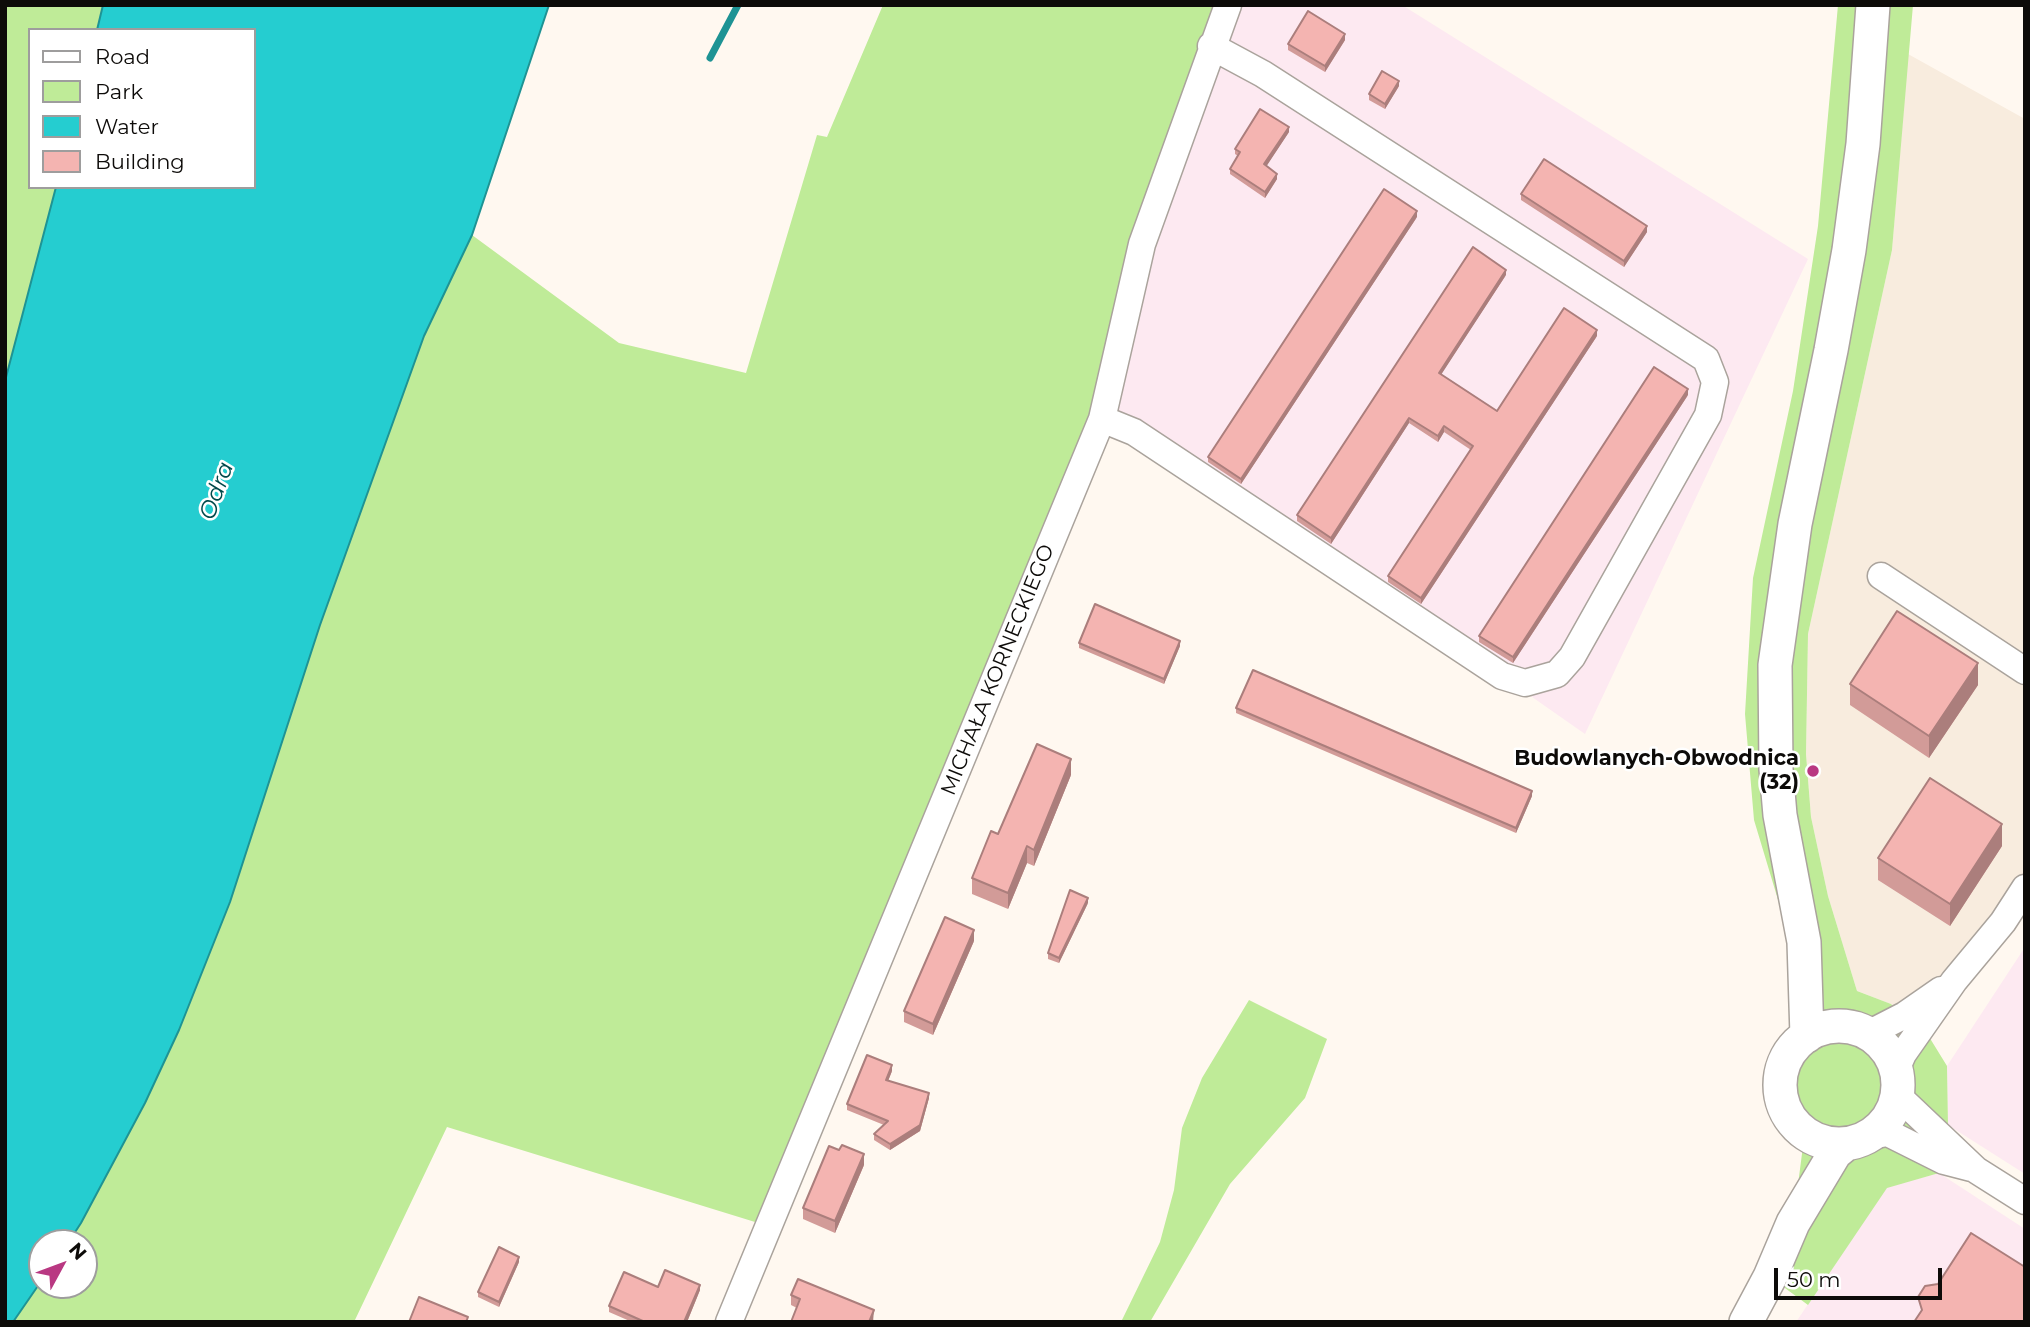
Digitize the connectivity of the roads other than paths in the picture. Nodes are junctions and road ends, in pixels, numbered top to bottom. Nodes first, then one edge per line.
1 (1228, 5) edge
2 (1873, 5) edge
3 (1211, 46) junction
4 (1102, 419) junction
5 (1881, 576) dead end
6 (2025, 671) edge
7 (2025, 888) edge
8 (1804, 942) junction
9 (1954, 981) junction
10 (1861, 1031) junction
11 (1807, 1035) junction
12 (1897, 1083) junction
13 (1796, 1125) junction
14 (1858, 1140) junction
15 (1976, 1170) junction
16 (2025, 1201) edge
17 (1793, 1223) junction
18 (729, 1322) edge
19 (1746, 1322) edge

1 - 3 street, MICHAŁA KORNECKIEGO
2 - 8 main road
3 - 4 street, MICHAŁA KORNECKIEGO
3 - 4 street
4 - 18 street, MICHAŁA KORNECKIEGO
5 - 6 street
7 - 9 street
8 - 10 main road
8 - 11 main road
9 - 10 street
9 - 12 street
10 - 11 main road
10 - 12 main road
11 - 13 main road
12 - 14 main road
12 - 15 street
13 - 14 main road
13 - 17 main road
14 - 15 street
14 - 17 main road
15 - 16 street
17 - 19 main road

